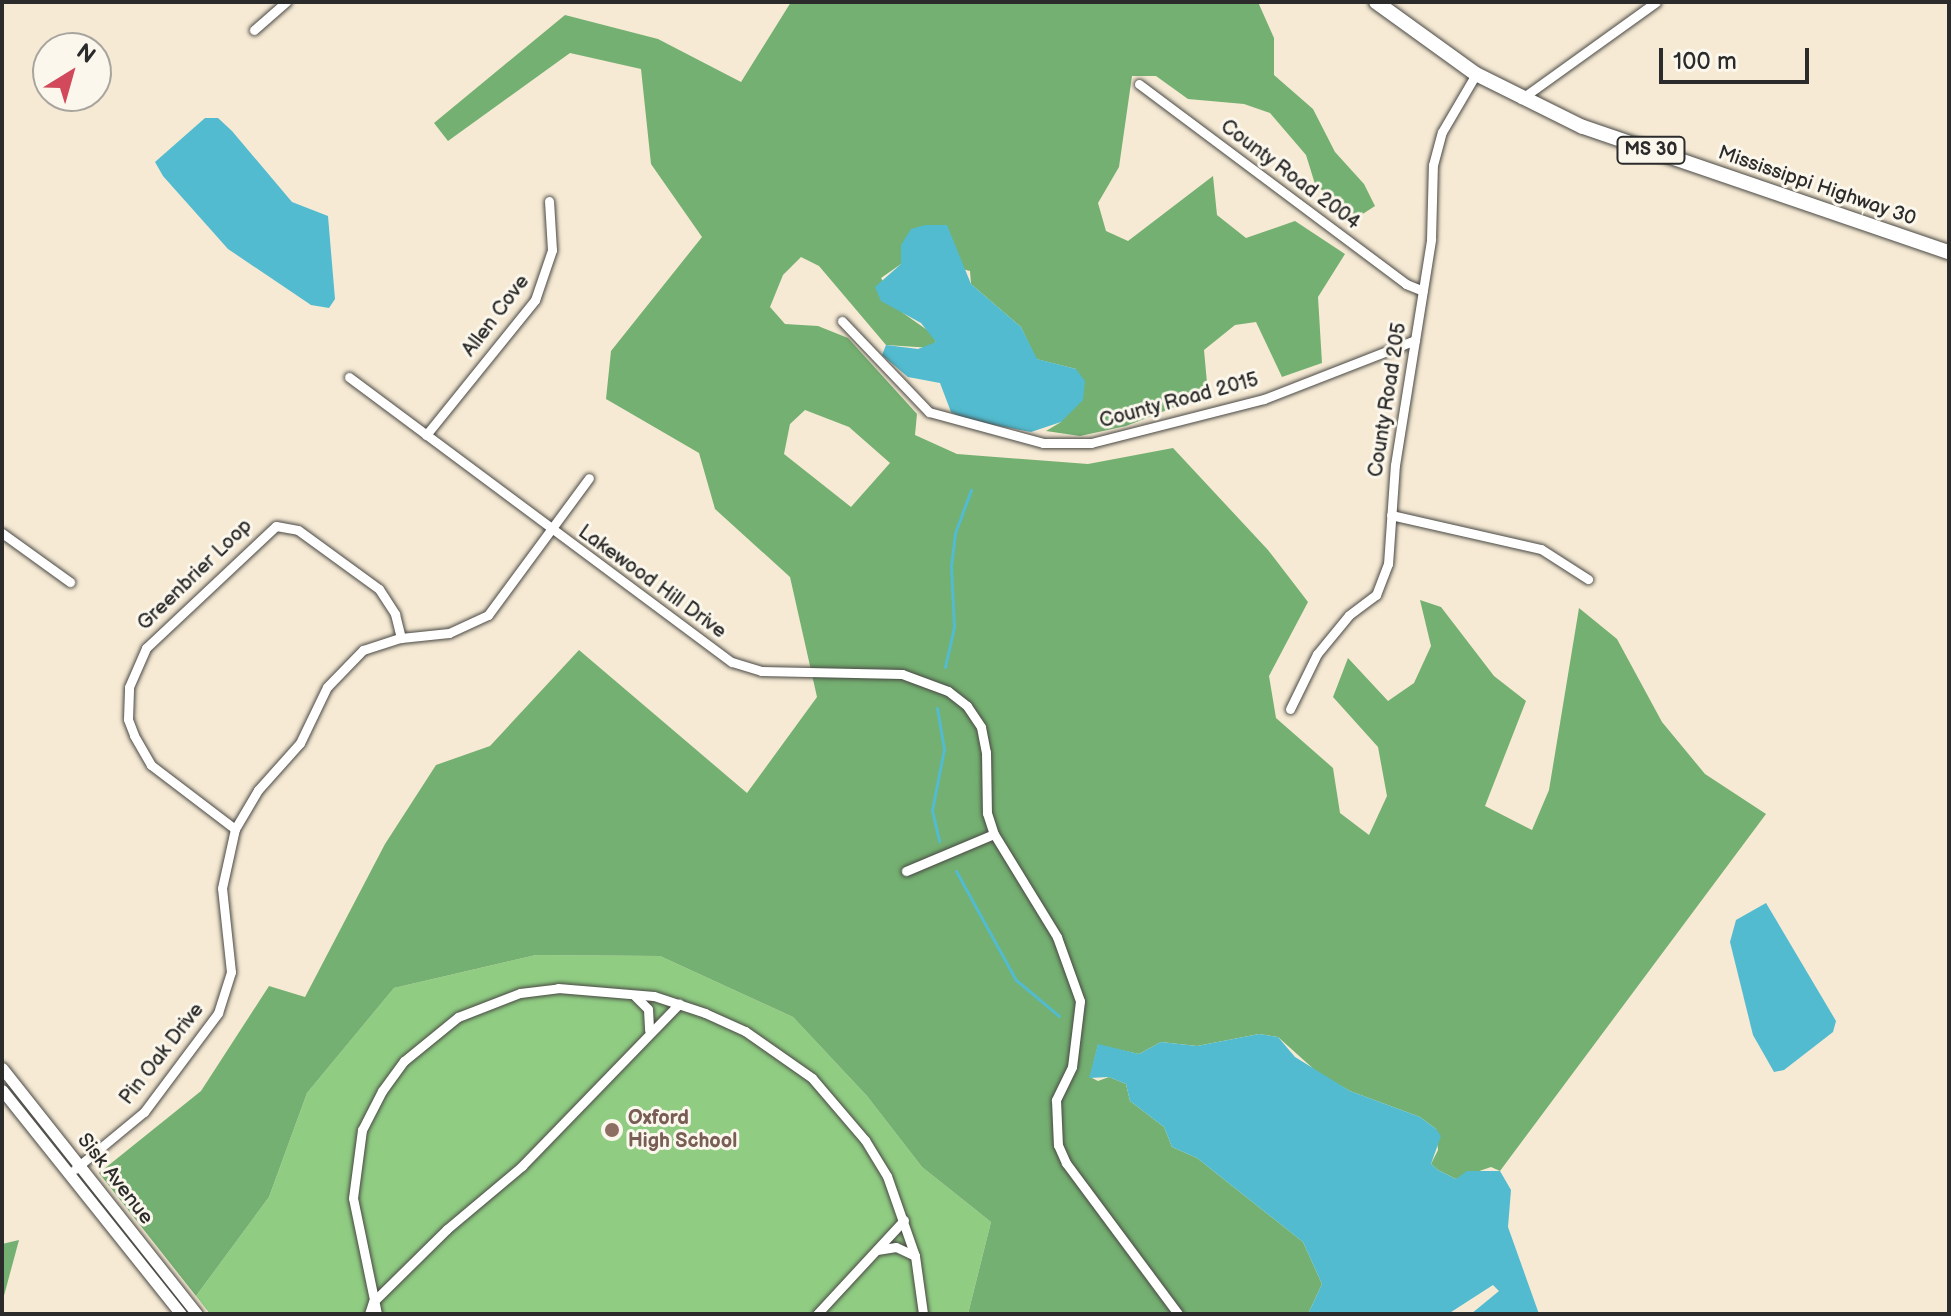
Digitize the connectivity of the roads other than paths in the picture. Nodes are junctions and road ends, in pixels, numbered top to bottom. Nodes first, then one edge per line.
1 (286, 2) edge
2 (1376, 2) edge
3 (1656, 2) edge
4 (254, 30) dead end
5 (1476, 74) junction
6 (1139, 84) dead end
7 (1521, 99) junction
8 (549, 201) dead end
9 (1948, 248) edge
10 (1423, 291) junction
11 (842, 321) dead end
12 (1415, 340) junction
13 (349, 377) dead end
14 (426, 435) junction
15 (589, 478) dead end
16 (1391, 515) junction
17 (551, 531) junction
18 (2, 533) edge
19 (1588, 579) dead end
20 (70, 582) dead end
21 (401, 638) junction
22 (1290, 709) dead end
23 (235, 829) junction
24 (994, 834) junction
25 (906, 871) dead end
26 (631, 993) junction
27 (679, 1004) junction
28 (649, 1030) junction
29 (2, 1068) edge
30 (2, 1090) edge
31 (80, 1164) junction
32 (69, 1174) junction
33 (904, 1220) junction
34 (874, 1251) junction
35 (915, 1256) junction
36 (373, 1302) junction
37 (181, 1314) edge
38 (197, 1314) edge
39 (369, 1314) edge
40 (377, 1314) edge
41 (817, 1314) edge
42 (923, 1314) edge
43 (1178, 1314) edge

1 - 4 street
2 - 5 main road, Mississippi Highway 30 / MS 30
3 - 7 street
5 - 7 main road, Mississippi Highway 30 / MS 30
5 - 10 street, County Road 205
6 - 10 street, County Road 2004
7 - 9 main road, Mississippi Highway 30 / MS 30
8 - 14 street, Allen Cove
10 - 12 street, County Road 205
11 - 12 street, County Road 2015
12 - 16 street, County Road 205
13 - 14 street, Lakewood Hill Drive
14 - 17 street, Lakewood Hill Drive
15 - 17 street, Pin Oak Drive
16 - 19 street
16 - 22 street, County Road 205
17 - 21 street, Pin Oak Drive
17 - 24 street, Lakewood Hill Drive
18 - 20 street
21 - 23 street, Pin Oak Drive
21 - 23 street, Greenbrier Loop
23 - 31 street, Pin Oak Drive
24 - 25 street
24 - 43 street, Lakewood Hill Drive
26 - 27 street
26 - 28 street
26 - 36 street
27 - 28 street
27 - 33 street
28 - 36 street
29 - 31 street, Sisk Avenue
30 - 32 street, Sisk Avenue
31 - 32 street, Pin Oak Drive
31 - 38 street, Sisk Avenue
32 - 37 street, Sisk Avenue
33 - 34 street
33 - 35 street
34 - 35 street
34 - 41 street
35 - 42 street
36 - 39 street
36 - 40 street

